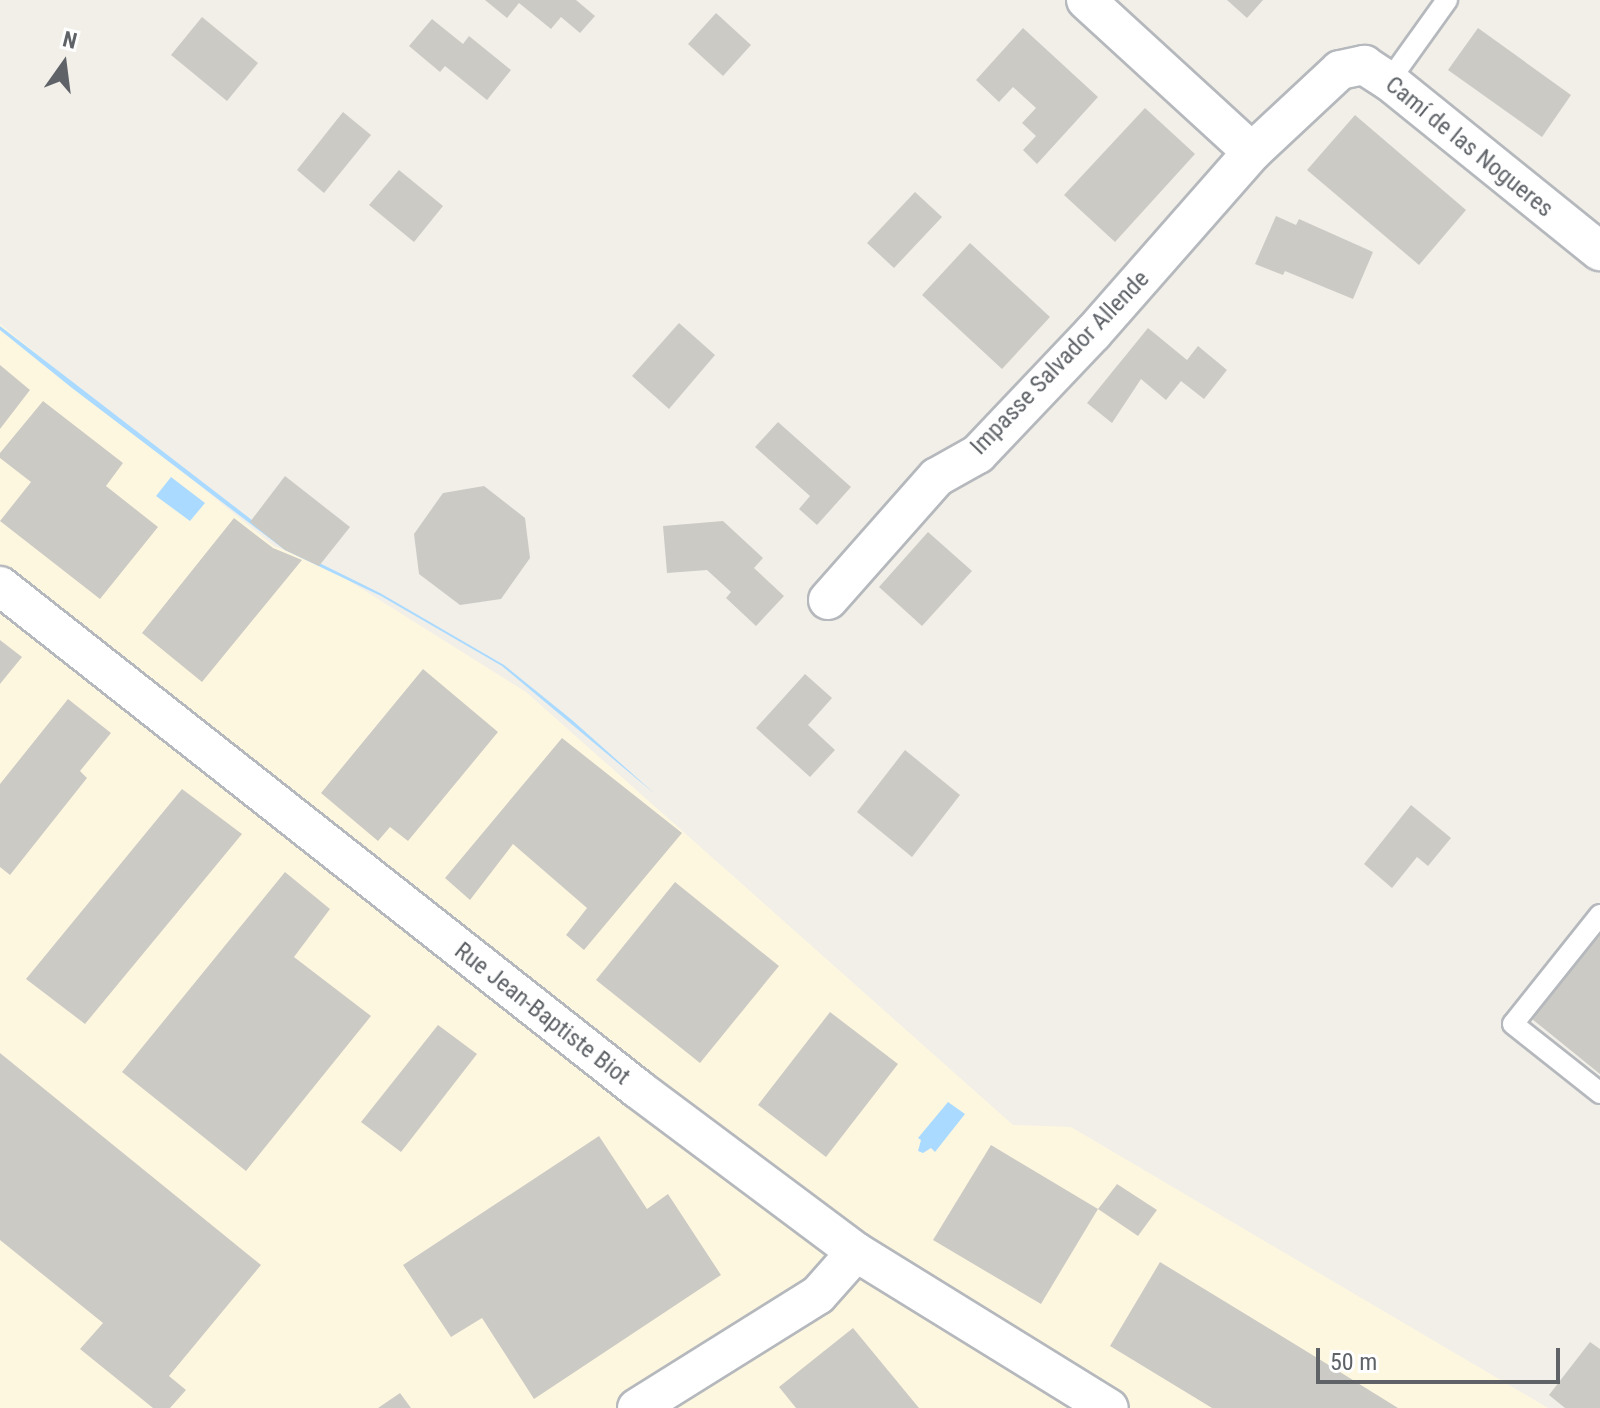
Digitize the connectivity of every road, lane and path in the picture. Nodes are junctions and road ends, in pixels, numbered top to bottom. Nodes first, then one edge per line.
1 (1086, 0) edge
2 (1447, 0) edge
3 (1389, 81) junction
4 (1252, 152) junction
5 (1600, 251) edge
6 (0, 586) edge
7 (828, 600) dead end
8 (1600, 915) edge
9 (1600, 1093) edge
10 (856, 1252) junction
11 (637, 1408) edge
12 (1109, 1408) edge

1 - 4 street
2 - 3 lane
3 - 4 street, Camí de las Nogueres
3 - 5 street, Camí de las Nogueres
4 - 7 street, Impasse Salvador Allende
6 - 10 street, Rue Jean-Baptiste Biot
8 - 9 lane
10 - 11 street
10 - 12 street, Rue Jean-Baptiste Biot

